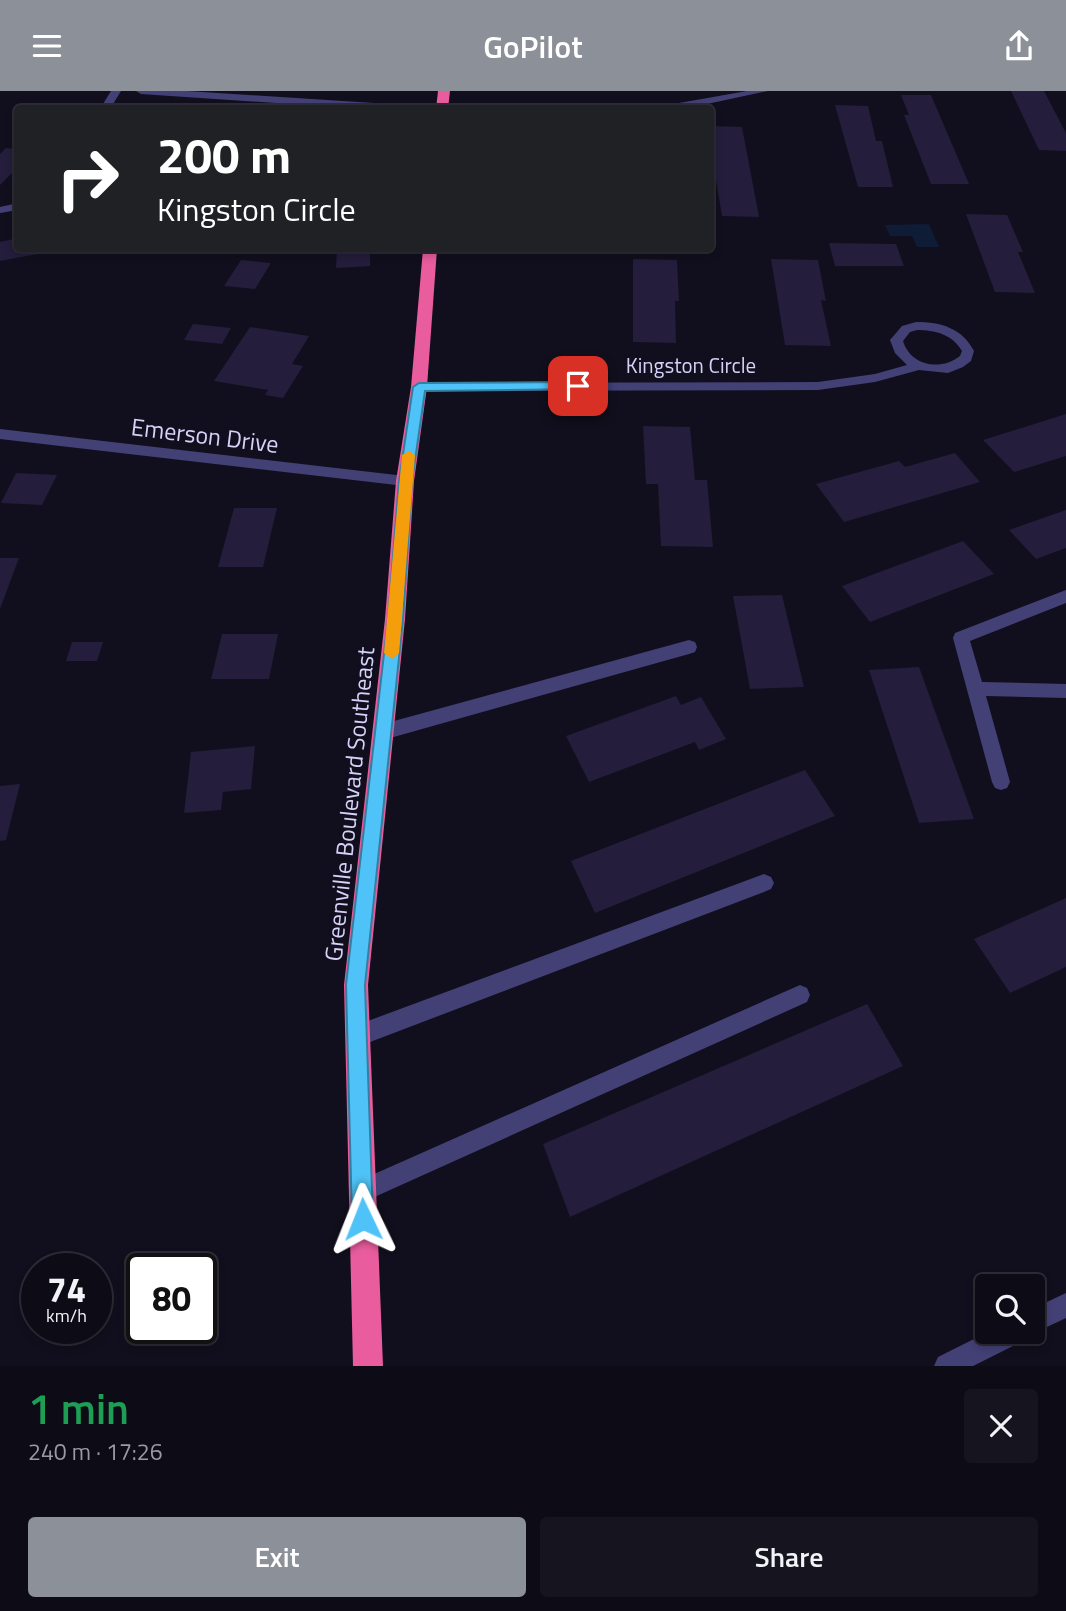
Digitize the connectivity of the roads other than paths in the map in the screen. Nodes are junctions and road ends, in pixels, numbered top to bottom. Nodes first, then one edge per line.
1 (141, 91) edge
2 (763, 91) edge
3 (358, 105) edge
4 (684, 105) edge
5 (430, 252) edge
6 (919, 366) junction
7 (419, 387) junction
8 (0, 434) edge
9 (405, 481) junction
10 (1066, 596) edge
11 (689, 646) dead end
12 (975, 689) junction
13 (1066, 691) edge
14 (383, 732) junction
15 (1001, 782) dead end
16 (764, 883) dead end
17 (800, 995) dead end
18 (357, 1036) junction
19 (362, 1191) junction
20 (1066, 1305) edge
21 (1045, 1316) edge
22 (990, 1344) edge
23 (368, 1366) edge
24 (947, 1366) edge

1 - 3 street
2 - 4 street
5 - 7 highway, Greenville Boulevard Southeast
6 - 6 street
6 - 7 street, Kingston Circle
7 - 9 highway, Greenville Boulevard Southeast
8 - 9 street, Emerson Drive
9 - 14 highway, Greenville Boulevard Southeast
10 - 12 street
11 - 14 street
12 - 13 street
12 - 15 street
14 - 18 highway, Greenville Boulevard Southeast
16 - 18 street
17 - 19 street
18 - 19 highway, Greenville Boulevard Southeast
19 - 23 highway, Greenville Boulevard Southeast
20 - 21 street
22 - 24 street

